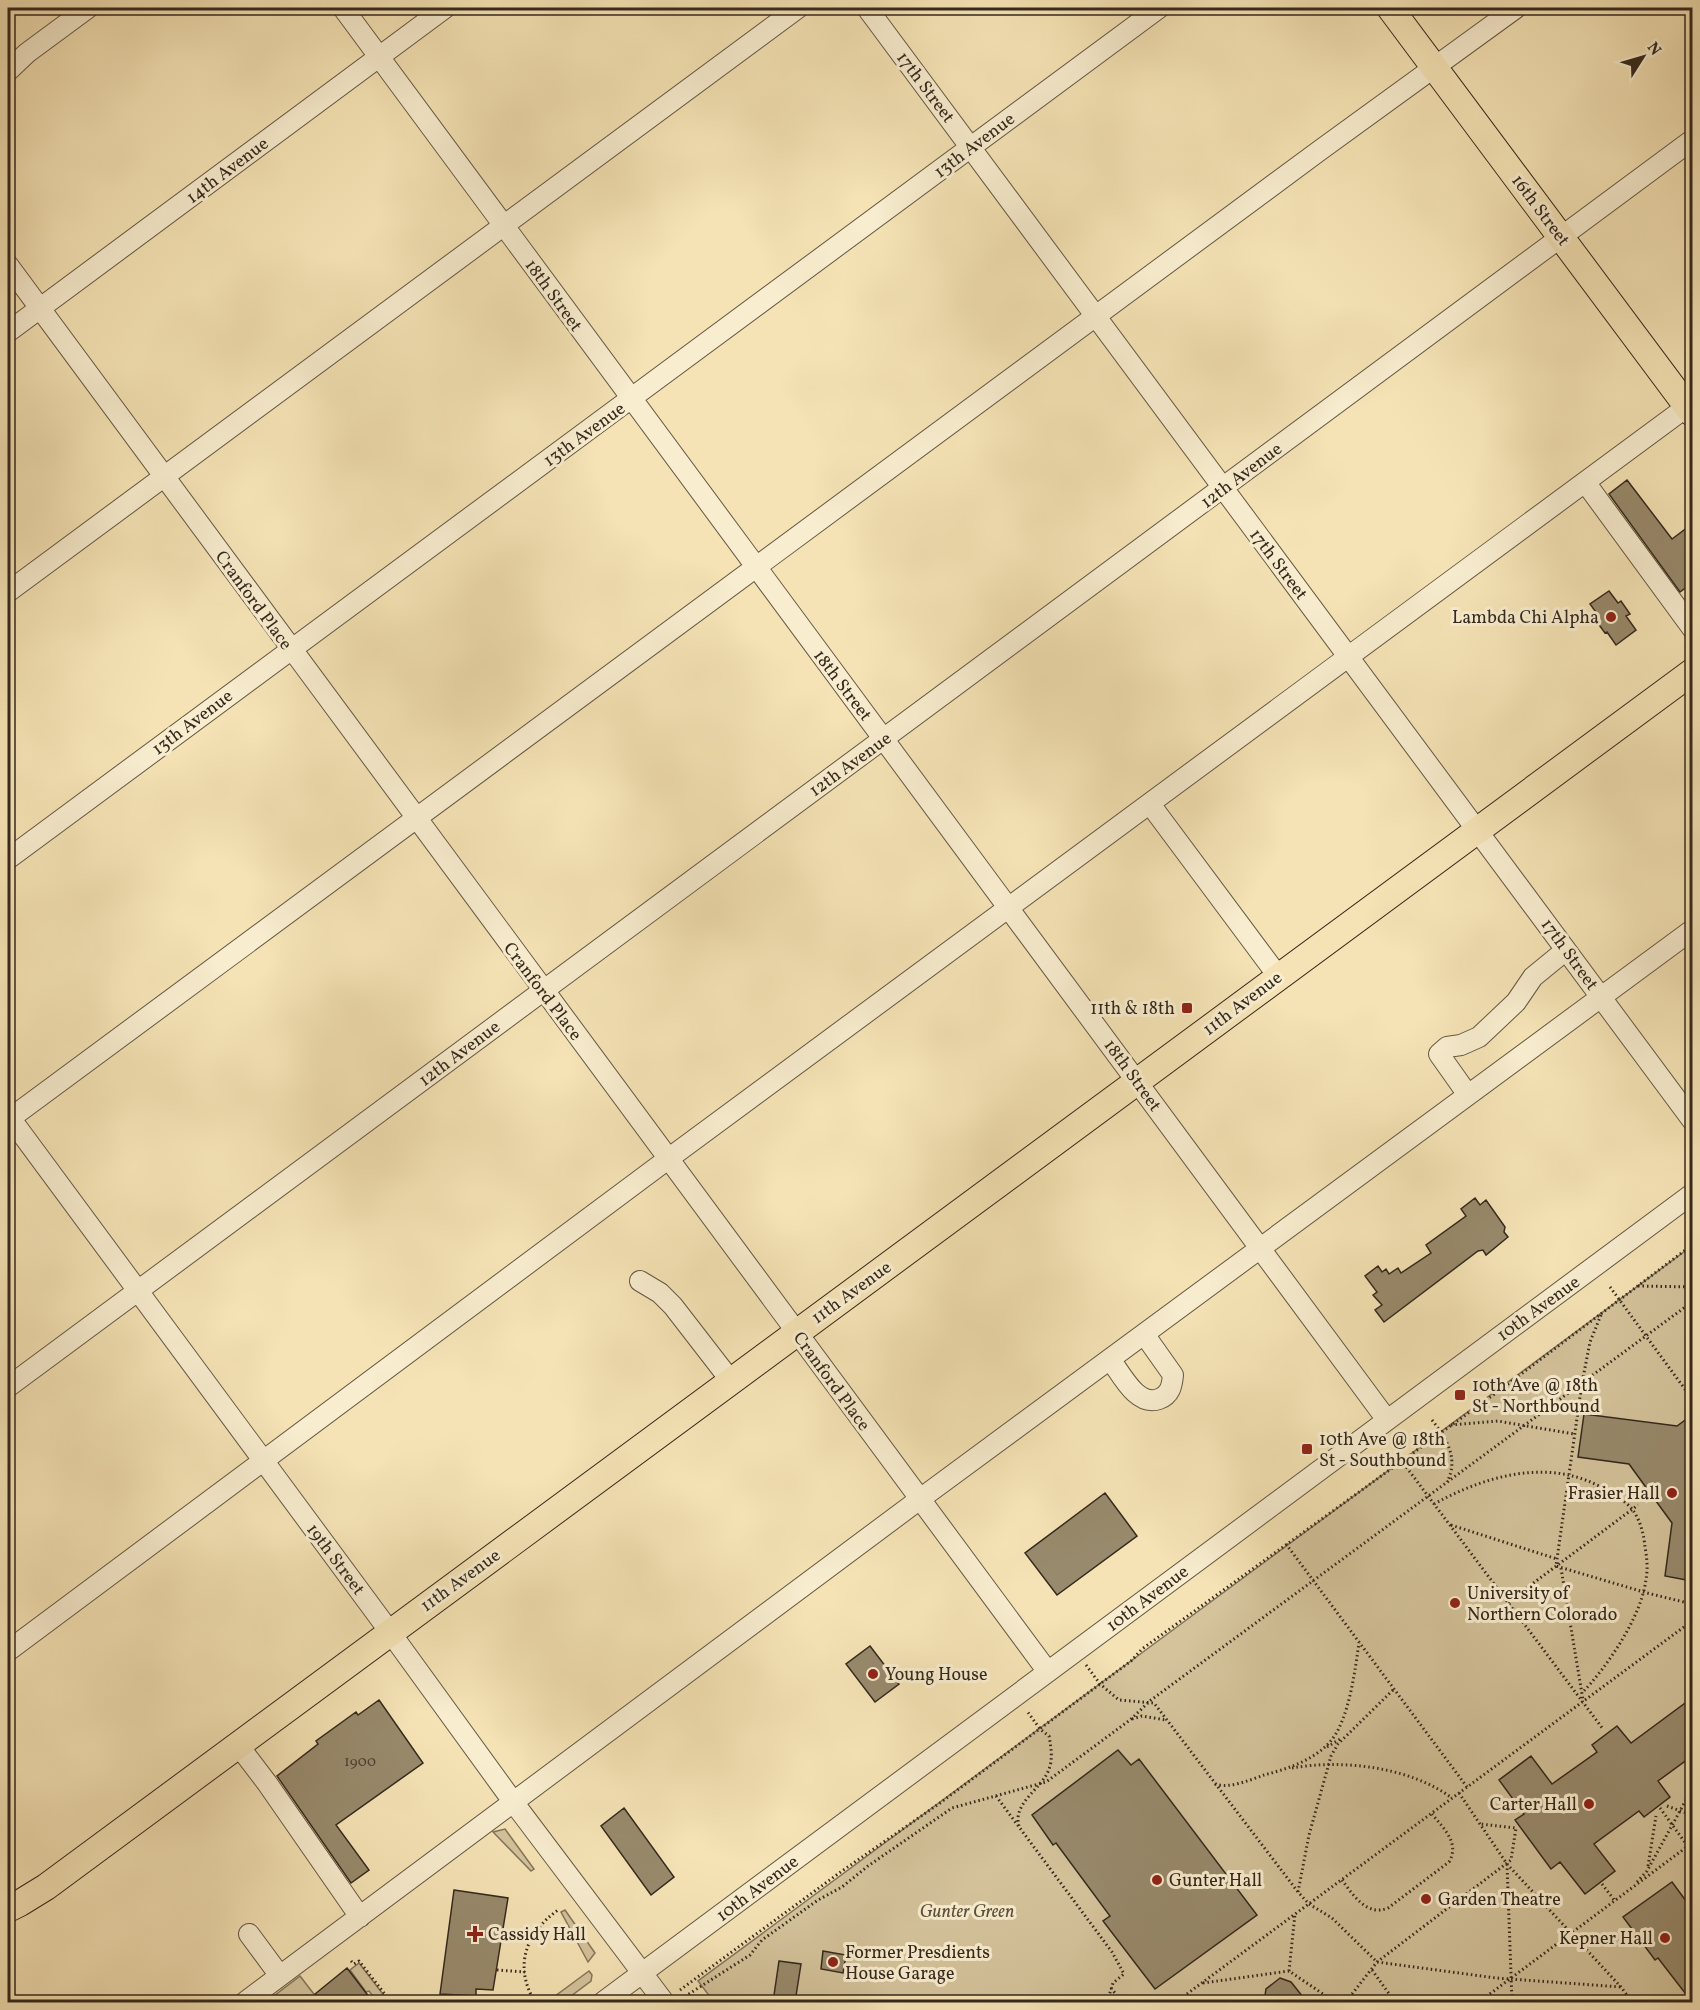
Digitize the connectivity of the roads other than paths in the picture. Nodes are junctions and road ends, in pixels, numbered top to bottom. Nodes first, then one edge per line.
1 (88, 8) edge
2 (343, 8) edge
3 (445, 8) edge
4 (798, 8) edge
5 (867, 8) edge
6 (1159, 8) edge
7 (1390, 8) edge
8 (1516, 8) edge
9 (380, 56) junction
10 (1435, 68) junction
11 (8, 71) edge
12 (1692, 140) edge
13 (971, 148) junction
14 (503, 225) junction
15 (1562, 238) junction
16 (8, 266) edge
17 (40, 308) junction
18 (1095, 316) junction
19 (8, 332) edge
20 (631, 400) junction
21 (1691, 407) edge
22 (163, 476) junction
23 (1585, 482) junction
24 (1223, 489) junction
25 (756, 567) junction
26 (8, 592) edge
27 (1692, 628) edge
28 (290, 650) junction
29 (1348, 657) junction
30 (1692, 672) edge
31 (883, 740) junction
32 (1150, 804) junction
33 (416, 819) junction
34 (1477, 829) junction
35 (8, 859) edge
36 (1009, 908) junction
37 (1692, 930) edge
38 (1566, 950) junction
39 (1278, 976) junction
40 (543, 991) junction
41 (1602, 998) junction
42 (1137, 1081) junction
43 (1468, 1095) junction
44 (8, 1118) edge
45 (1692, 1120) edge
46 (668, 1159) junction
47 (1692, 1194) edge
48 (1261, 1249) junction
49 (640, 1281) dead end
50 (137, 1291) junction
51 (796, 1332) junction
52 (1144, 1334) junction
53 (1110, 1359) junction
54 (730, 1381) junction
55 (8, 1387) edge
56 (1387, 1420) junction
57 (264, 1461) junction
58 (920, 1499) junction
59 (390, 1632) junction
60 (8, 1651) edge
61 (1048, 1672) junction
62 (238, 1746) junction
63 (514, 1803) junction
64 (12, 1903) edge
65 (360, 1917) junction
66 (249, 1934) dead end
67 (642, 1973) junction
68 (280, 1977) junction
69 (245, 2002) edge
70 (603, 2002) edge
71 (664, 2002) edge

1 - 11 street
2 - 9 street, 18th Street
3 - 9 street, 14th Avenue
4 - 14 street
5 - 13 street, 17th Street
6 - 13 street, 13th Avenue
7 - 10 main road, 16th Street
8 - 10 street
9 - 14 street, 18th Street
9 - 17 street, 14th Avenue
10 - 15 main road, 16th Street
10 - 18 street
12 - 15 street, 12th Avenue
13 - 18 street, 17th Street
13 - 20 street, 13th Avenue
14 - 20 street, 18th Street
14 - 22 street
15 - 21 main road, 16th Street
15 - 24 street, 12th Avenue
16 - 17 street, Cranford Place
17 - 19 street, 14th Avenue
17 - 22 street, Cranford Place
18 - 24 street, 17th Street
18 - 25 street
20 - 25 street, 18th Street
20 - 28 street, 13th Avenue
21 - 23 street
22 - 26 street
22 - 28 street, Cranford Place
23 - 27 street
23 - 29 street
24 - 29 street, 17th Street
24 - 31 street, 12th Avenue
25 - 31 street, 18th Street
25 - 33 street
28 - 33 street, Cranford Place
28 - 35 street, 13th Avenue
29 - 32 street
29 - 34 street, 17th Street
30 - 34 main road, 11th Avenue
31 - 36 street, 18th Street
31 - 40 street, 12th Avenue
32 - 36 street
32 - 39 street
33 - 40 street, Cranford Place
33 - 44 street
34 - 38 street, 17th Street
34 - 39 main road, 11th Avenue
36 - 42 street, 18th Street
36 - 46 street
37 - 41 street
38 - 41 street, 17th Street
38 - 43 street
39 - 42 main road, 11th Avenue
40 - 46 street, Cranford Place
40 - 50 street, 12th Avenue
41 - 43 street
41 - 45 street, 17th Street
42 - 48 street, 18th Street
42 - 51 main road, 11th Avenue
43 - 48 street
44 - 50 street, 19th Street
46 - 51 street, Cranford Place
46 - 57 street
47 - 56 street, 10th Avenue
48 - 52 street
48 - 56 street, 18th Street
49 - 54 street
50 - 55 street, 12th Avenue
50 - 57 street, 19th Street
51 - 54 main road, 11th Avenue
51 - 58 street, Cranford Place
52 - 53 street
52 - 53 street
53 - 58 street
54 - 59 main road, 11th Avenue
56 - 61 street, 10th Avenue
57 - 59 street, 19th Street
57 - 60 street
58 - 61 street, Cranford Place
58 - 63 street
59 - 62 main road, 11th Avenue
59 - 63 street, 19th Street
61 - 67 street, 10th Avenue
62 - 64 main road, 11th Avenue
62 - 65 street
63 - 65 street
63 - 67 street, 19th Street
65 - 68 street
66 - 68 street
67 - 70 street, 10th Avenue
67 - 71 street, 19th Street
68 - 69 street

